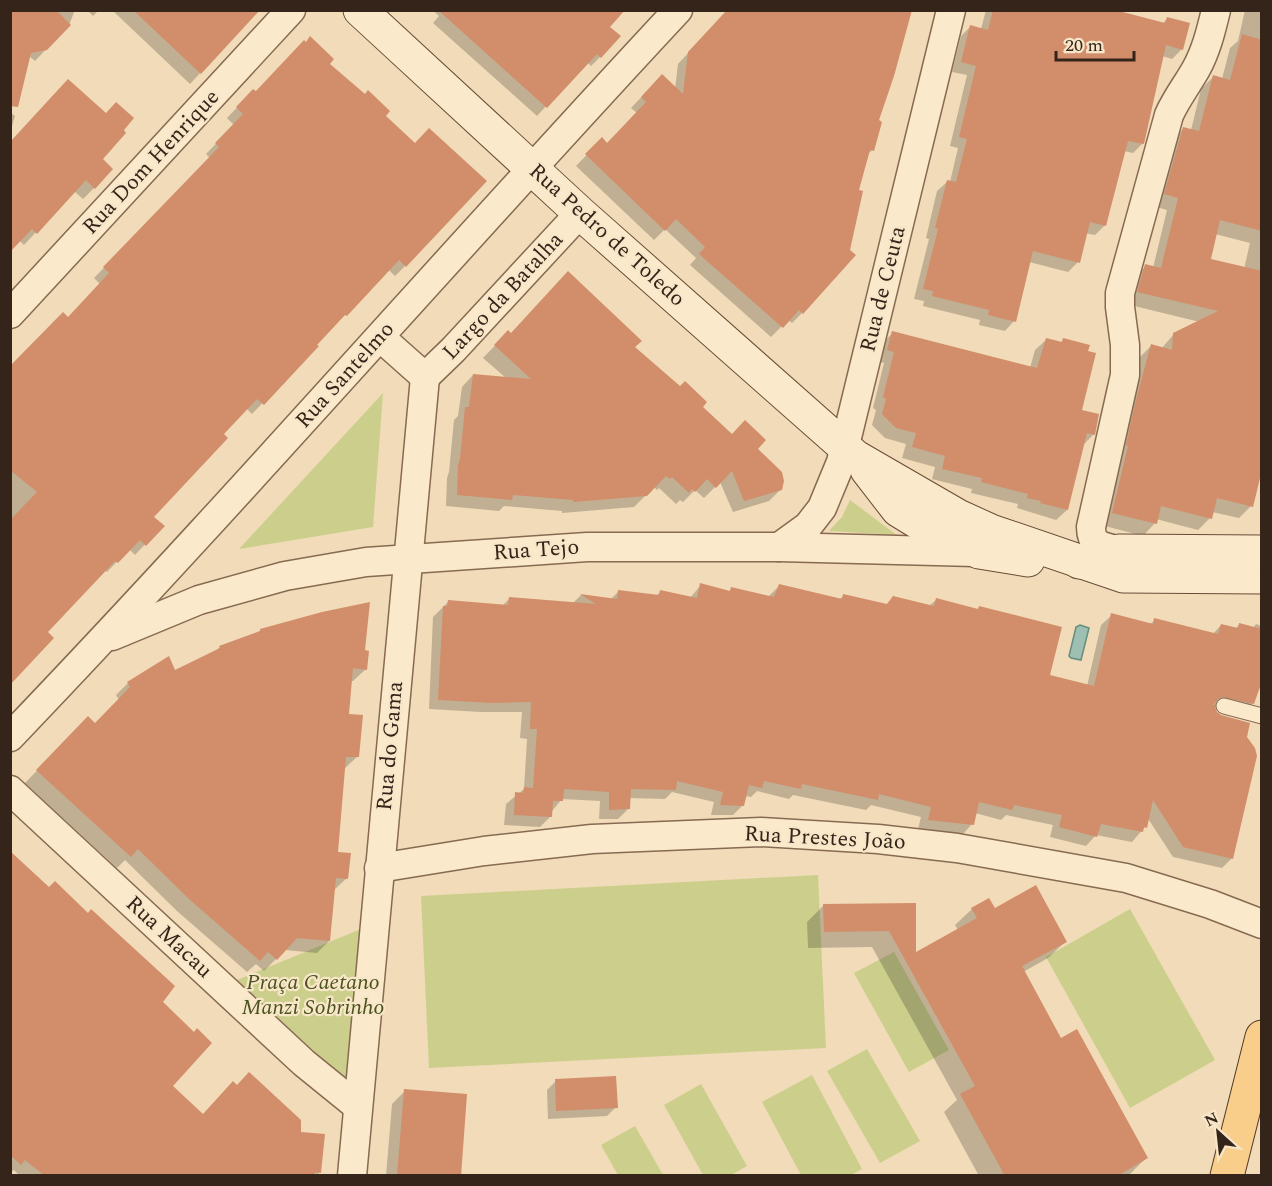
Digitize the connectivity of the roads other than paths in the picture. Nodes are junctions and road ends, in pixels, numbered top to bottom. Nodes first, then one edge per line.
1 (291, 10) edge
2 (360, 10) edge
3 (678, 10) edge
4 (951, 10) edge
5 (1216, 10) edge
6 (532, 167) junction
7 (580, 213) junction
8 (10, 314) edge
9 (380, 337) junction
10 (425, 378) junction
11 (851, 452) junction
12 (1091, 527) junction
13 (985, 542) junction
14 (779, 547) junction
15 (1119, 551) junction
16 (1262, 552) edge
17 (407, 559) junction
18 (1084, 562) junction
19 (1262, 577) edge
20 (105, 639) junction
21 (1224, 706) dead end
22 (1262, 716) edge
23 (10, 737) edge
24 (10, 790) edge
25 (379, 868) junction
26 (1262, 924) edge
27 (1262, 1037) edge
28 (357, 1106) junction
29 (352, 1176) edge
30 (1227, 1176) edge

1 - 8 street, Rua Dom Henrique
2 - 6 street, Rua Pedro de Toledo
3 - 6 street, Rua Santelmo
4 - 11 street, Rua de Ceuta
5 - 12 street
6 - 7 street, Rua Pedro de Toledo
6 - 9 street, Rua Santelmo
7 - 10 street, Largo da Batalha
7 - 11 street, Rua Pedro de Toledo
9 - 10 street
9 - 20 street, Rua Santelmo
10 - 17 street, Rua do Gama
11 - 13 street, Rua Pedro de Toledo
11 - 14 street, Rua de Ceuta
12 - 13 street, Rua Tejo
12 - 15 street
13 - 14 street, Rua Tejo
13 - 18 street, Rua Pedro de Toledo
14 - 17 street, Rua Tejo
15 - 16 street, Rua Pedro de Toledo
15 - 18 street, Rua Pedro de Toledo
17 - 20 street, Rua Tejo
17 - 25 street, Rua do Gama
18 - 19 street, Rua Pedro de Toledo
20 - 23 street, Rua Santelmo
21 - 22 lane
24 - 28 street, Rua Macau
25 - 26 street, Rua Prestes João
25 - 28 street, Rua do Gama
27 - 30 main road
28 - 29 street, Rua do Gama

